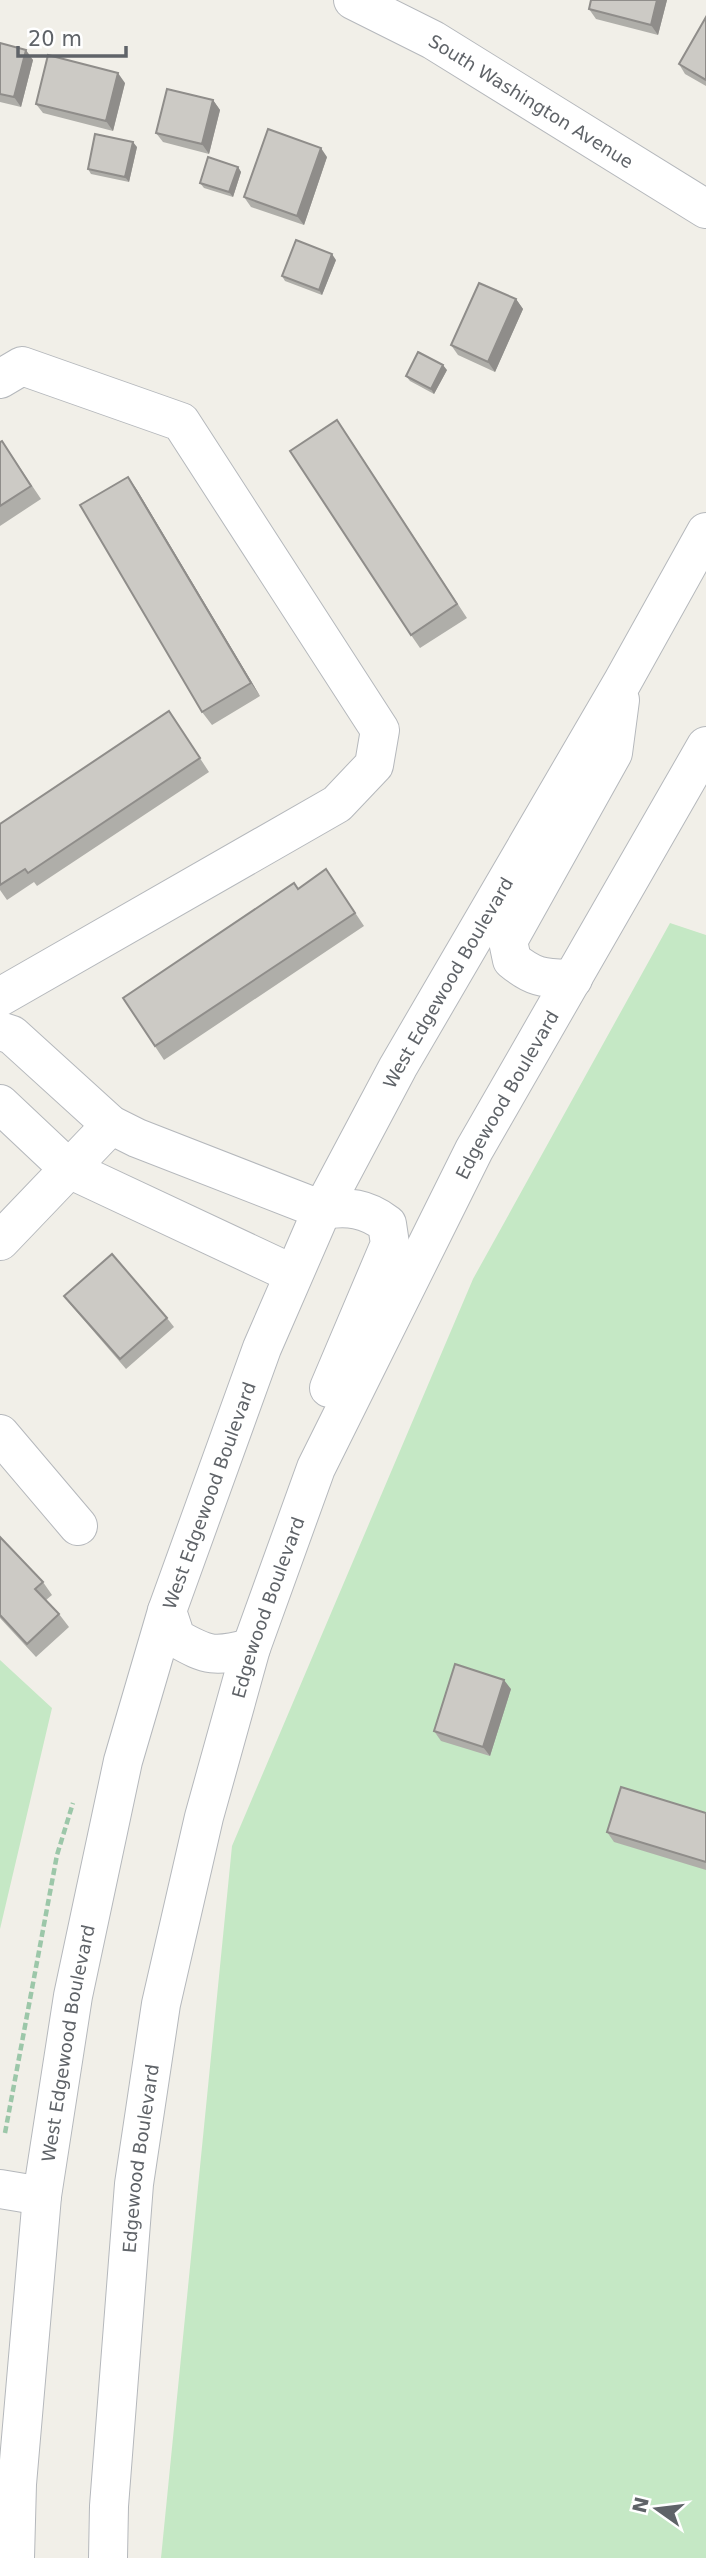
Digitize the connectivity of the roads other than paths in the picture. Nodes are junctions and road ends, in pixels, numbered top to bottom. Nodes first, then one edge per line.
1 (353, 0) edge
2 (706, 209) edge
3 (0, 379) edge
4 (706, 532) edge
5 (623, 681) junction
6 (706, 746) edge
7 (573, 979) junction
8 (0, 997) edge
9 (0, 1031) edge
10 (0, 1104) edge
11 (111, 1125) junction
12 (69, 1169) junction
13 (322, 1210) junction
14 (0, 1241) edge
15 (293, 1274) junction
16 (0, 1434) edge
17 (316, 1468) junction
18 (78, 1526) dead end
19 (167, 1611) junction
20 (251, 1648) junction
21 (0, 2189) edge
22 (42, 2196) junction
23 (15, 2558) edge
24 (108, 2558) edge

1 - 2 street, South Washington Avenue
3 - 8 street
4 - 5 street, West Edgewood Boulevard
5 - 7 street
5 - 13 street, West Edgewood Boulevard
6 - 7 street, Edgewood Boulevard
7 - 17 street, Edgewood Boulevard
9 - 11 street
10 - 12 street
11 - 12 street
11 - 13 street
12 - 14 street
12 - 15 street
13 - 15 street, West Edgewood Boulevard
13 - 17 street
15 - 19 street, West Edgewood Boulevard
16 - 18 street
17 - 20 street, Edgewood Boulevard
19 - 20 street
19 - 22 street, West Edgewood Boulevard
20 - 24 street, Edgewood Boulevard
21 - 22 street
22 - 23 street, West Edgewood Boulevard

